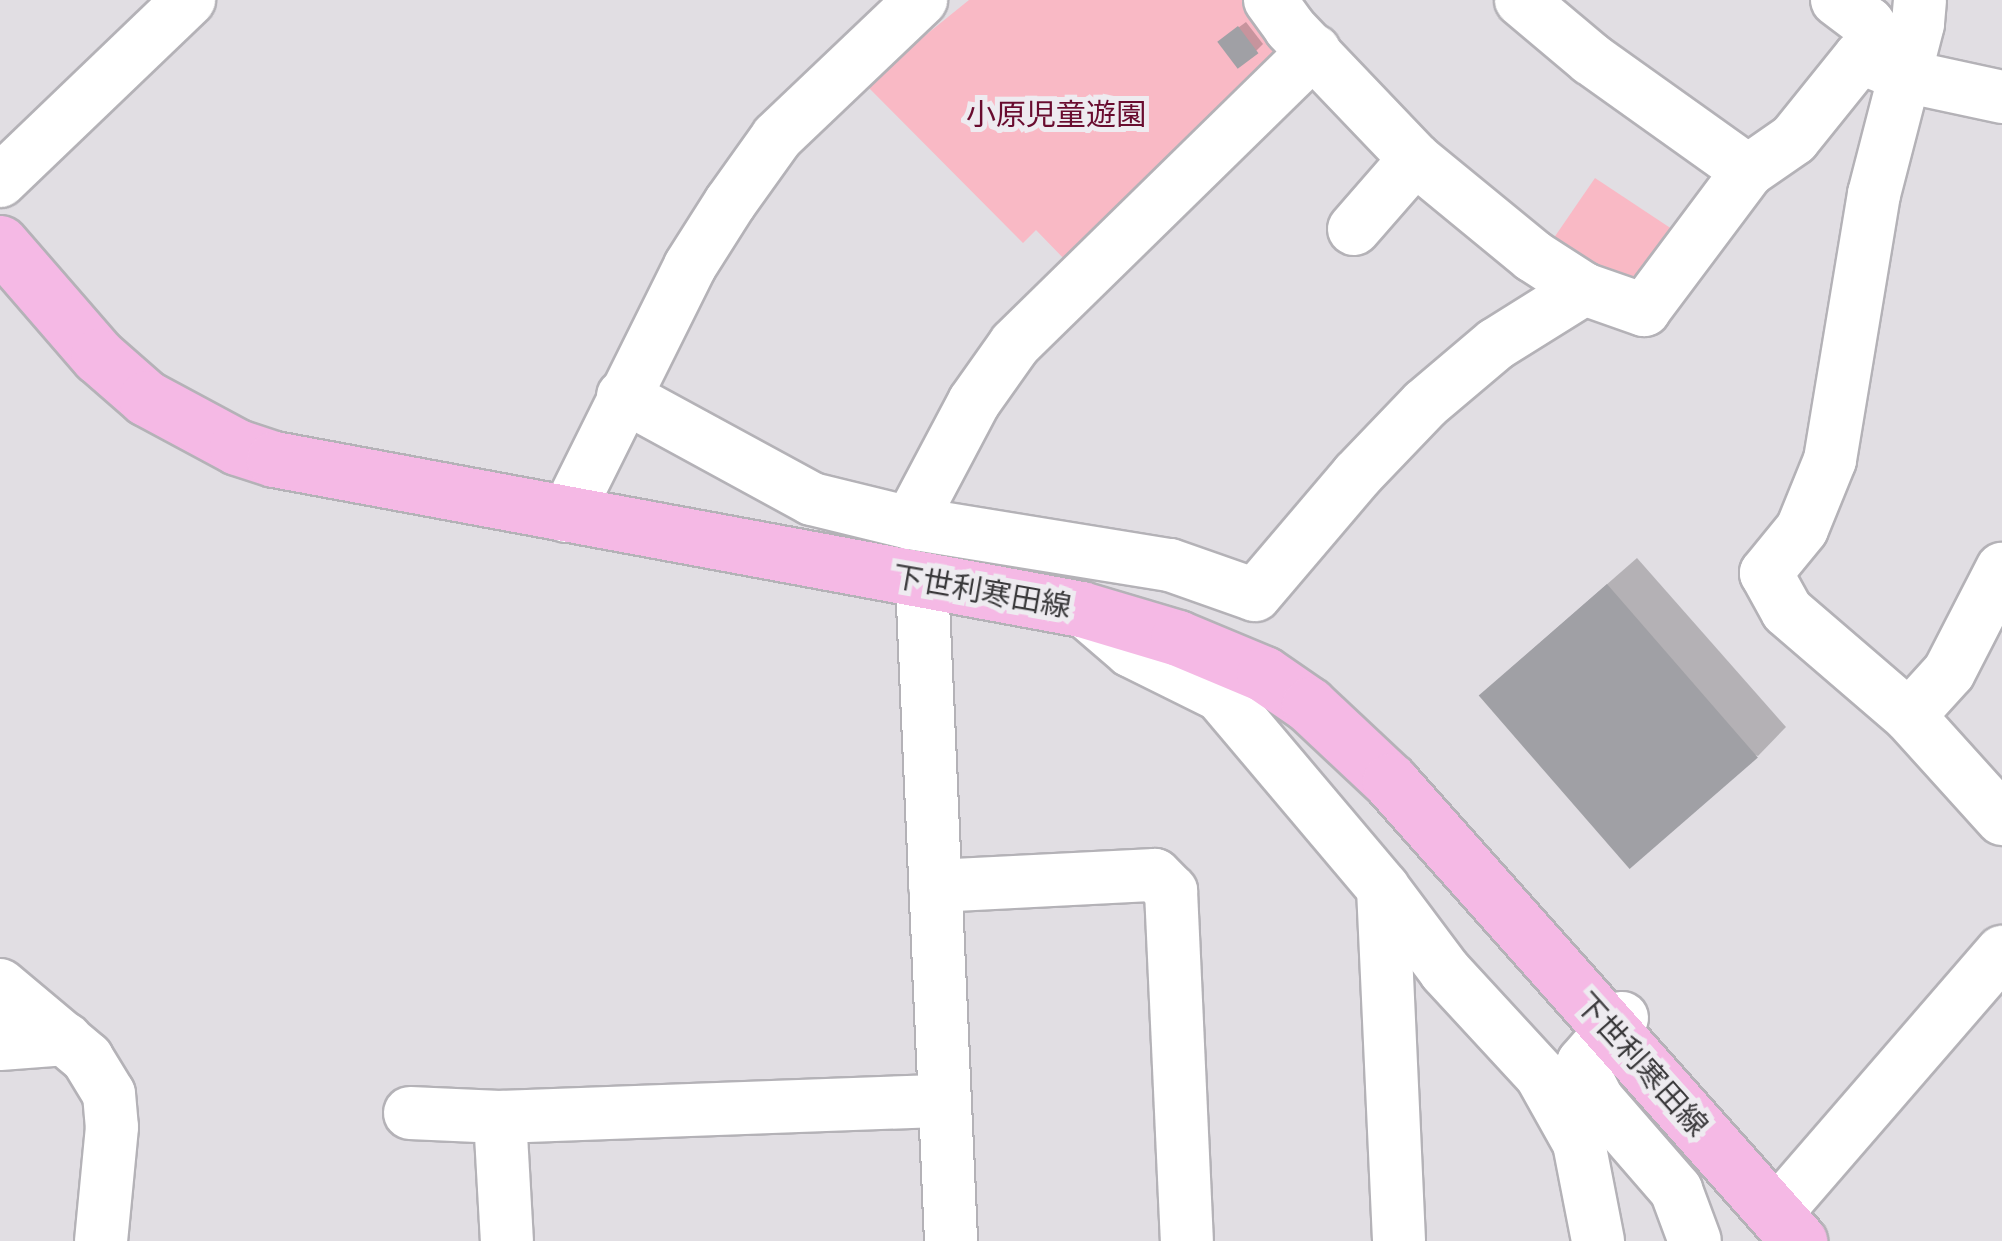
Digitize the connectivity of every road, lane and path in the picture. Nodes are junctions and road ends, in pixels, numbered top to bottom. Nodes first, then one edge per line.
1 (189, 0) edge
2 (921, 0) edge
3 (1270, 0) edge
4 (1521, 0) edge
5 (1837, 0) edge
6 (1920, 0) edge
7 (1314, 51) junction
8 (1905, 76) junction
9 (2002, 97) edge
10 (1415, 159) junction
11 (1748, 172) junction
12 (0, 181) edge
13 (1354, 229) dead end
14 (0, 243) edge
15 (1584, 289) junction
16 (623, 396) junction
17 (566, 516) junction
18 (910, 523) junction
19 (2002, 570) edge
20 (922, 581) junction
21 (1082, 609) junction
22 (1909, 716) junction
23 (2002, 818) edge
24 (935, 886) junction
25 (1383, 888) junction
26 (2002, 952) edge
27 (0, 986) edge
28 (1616, 1023) junction
29 (66, 1039) junction
30 (0, 1044) edge
31 (945, 1101) junction
32 (410, 1112) dead end
33 (500, 1118) junction
34 (1787, 1228) edge
35 (101, 1241) edge
36 (507, 1241) edge
37 (951, 1241) edge
38 (1186, 1241) edge
39 (1399, 1241) edge
40 (1598, 1241) edge
41 (1694, 1241) edge

1 - 12 street
2 - 16 street
3 - 7 street
4 - 11 street
5 - 8 street
6 - 8 street
7 - 10 street
7 - 18 street
8 - 9 street
8 - 11 street
8 - 22 street
10 - 13 street
10 - 15 street
11 - 15 street
14 - 17 main road, 下世利寒田線
15 - 18 street
16 - 17 street
16 - 18 street
17 - 20 main road, 下世利寒田線
19 - 22 street
20 - 21 main road, 下世利寒田線
20 - 24 street
21 - 25 street
21 - 28 main road, 下世利寒田線
22 - 23 street
24 - 31 street
24 - 38 street
25 - 39 street
25 - 40 street
26 - 34 street
27 - 29 street
28 - 34 main road, 下世利寒田線
28 - 41 street
29 - 30 street
29 - 35 street
31 - 33 street
31 - 37 street
32 - 33 street
33 - 36 street

